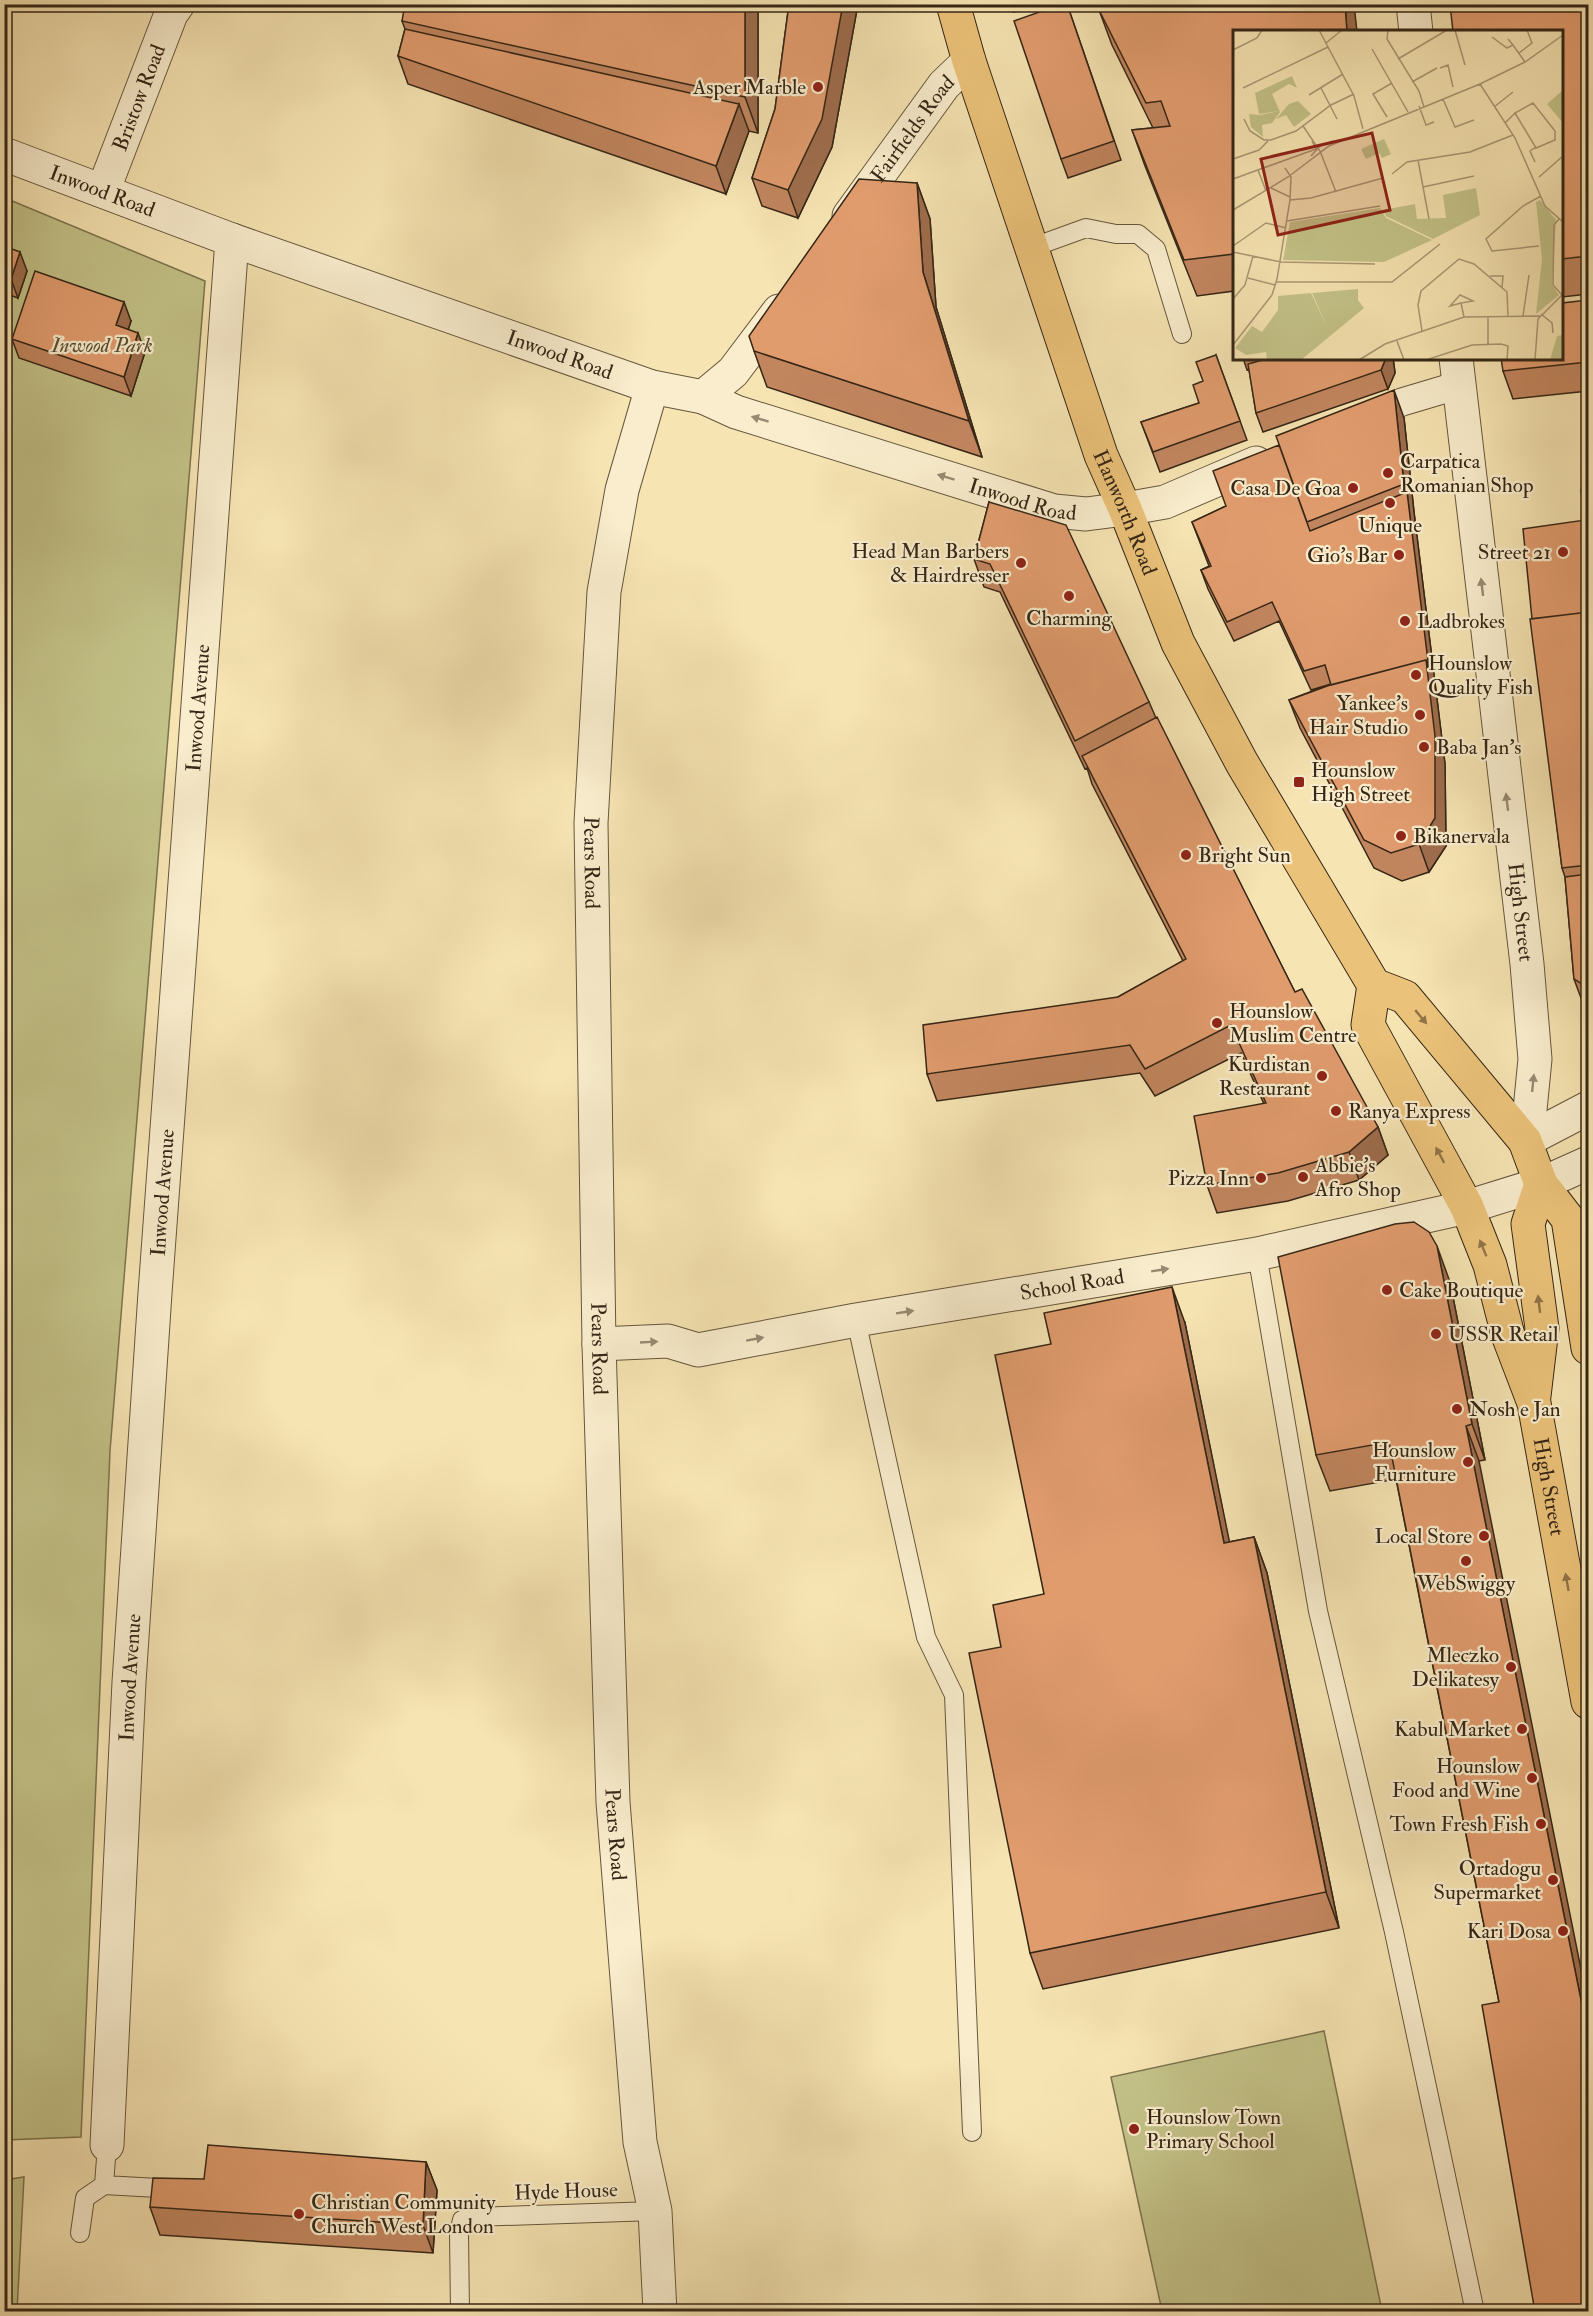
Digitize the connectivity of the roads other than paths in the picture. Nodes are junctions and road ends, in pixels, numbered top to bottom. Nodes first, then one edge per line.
1 (178, 4) edge
2 (953, 4) edge
3 (1413, 4) edge
4 (1416, 30) edge
5 (969, 61) junction
6 (4, 154) edge
7 (103, 191) junction
8 (232, 240) junction
9 (831, 241) edge
10 (1031, 248) junction
11 (796, 288) edge
12 (1182, 334) dead end
13 (1457, 372) edge
14 (652, 387) junction
15 (703, 397) junction
16 (1338, 429) edge
17 (1284, 451) edge
18 (1125, 509) junction
19 (1374, 986) junction
20 (1588, 1108) edge
21 (1525, 1141) junction
22 (1588, 1163) edge
23 (1541, 1184) junction
24 (1467, 1207) junction
25 (1257, 1254) junction
26 (856, 1320) junction
27 (599, 1344) junction
28 (1588, 1348) edge
29 (1533, 1403) junction
30 (1588, 1702) edge
31 (972, 2132) dead end
32 (107, 2145) joint
33 (104, 2186) junction
34 (198, 2189) edge
35 (655, 2211) junction
36 (80, 2233) dead end
37 (460, 2312) edge
38 (660, 2312) edge
39 (1475, 2312) edge

1 - 7 street, Bristow Road
2 - 5 main road, Hanworth Road
3 - 4 street
5 - 9 street, Fairfields Road
5 - 10 main road, Hanworth Road
6 - 7 street, Inwood Road
7 - 8 street, Inwood Road
8 - 14 street, Inwood Road
8 - 32 street, Inwood Avenue
10 - 12 lane
10 - 18 main road, Hanworth Road
11 - 15 street
13 - 16 street
21 -> 13 street, High Street
14 - 15 street, Inwood Road
14 - 27 street, Pears Road
18 -> 15 street, Inwood Road
17 - 18 street, Inwood Road
18 - 19 main road, Hanworth Road
19 -> 21 main road
24 -> 19 main road
20 - 21 street
21 - 23 main road, High Street
22 - 23 street, School Road
23 - 24 street, School Road
23 - 28 main road, High Street
29 -> 23 main road
24 - 25 street, School Road
29 -> 24 main road, High Street
26 -> 25 street, School Road
25 - 39 lane
27 -> 26 street, School Road
26 - 31 lane
27 - 35 street, Pears Road
30 -> 29 main road, High Street
32 - 33 lane
33 - 34 lane
33 - 36 lane
35 - 37 lane, Hyde House
35 - 38 street, Pears Road

